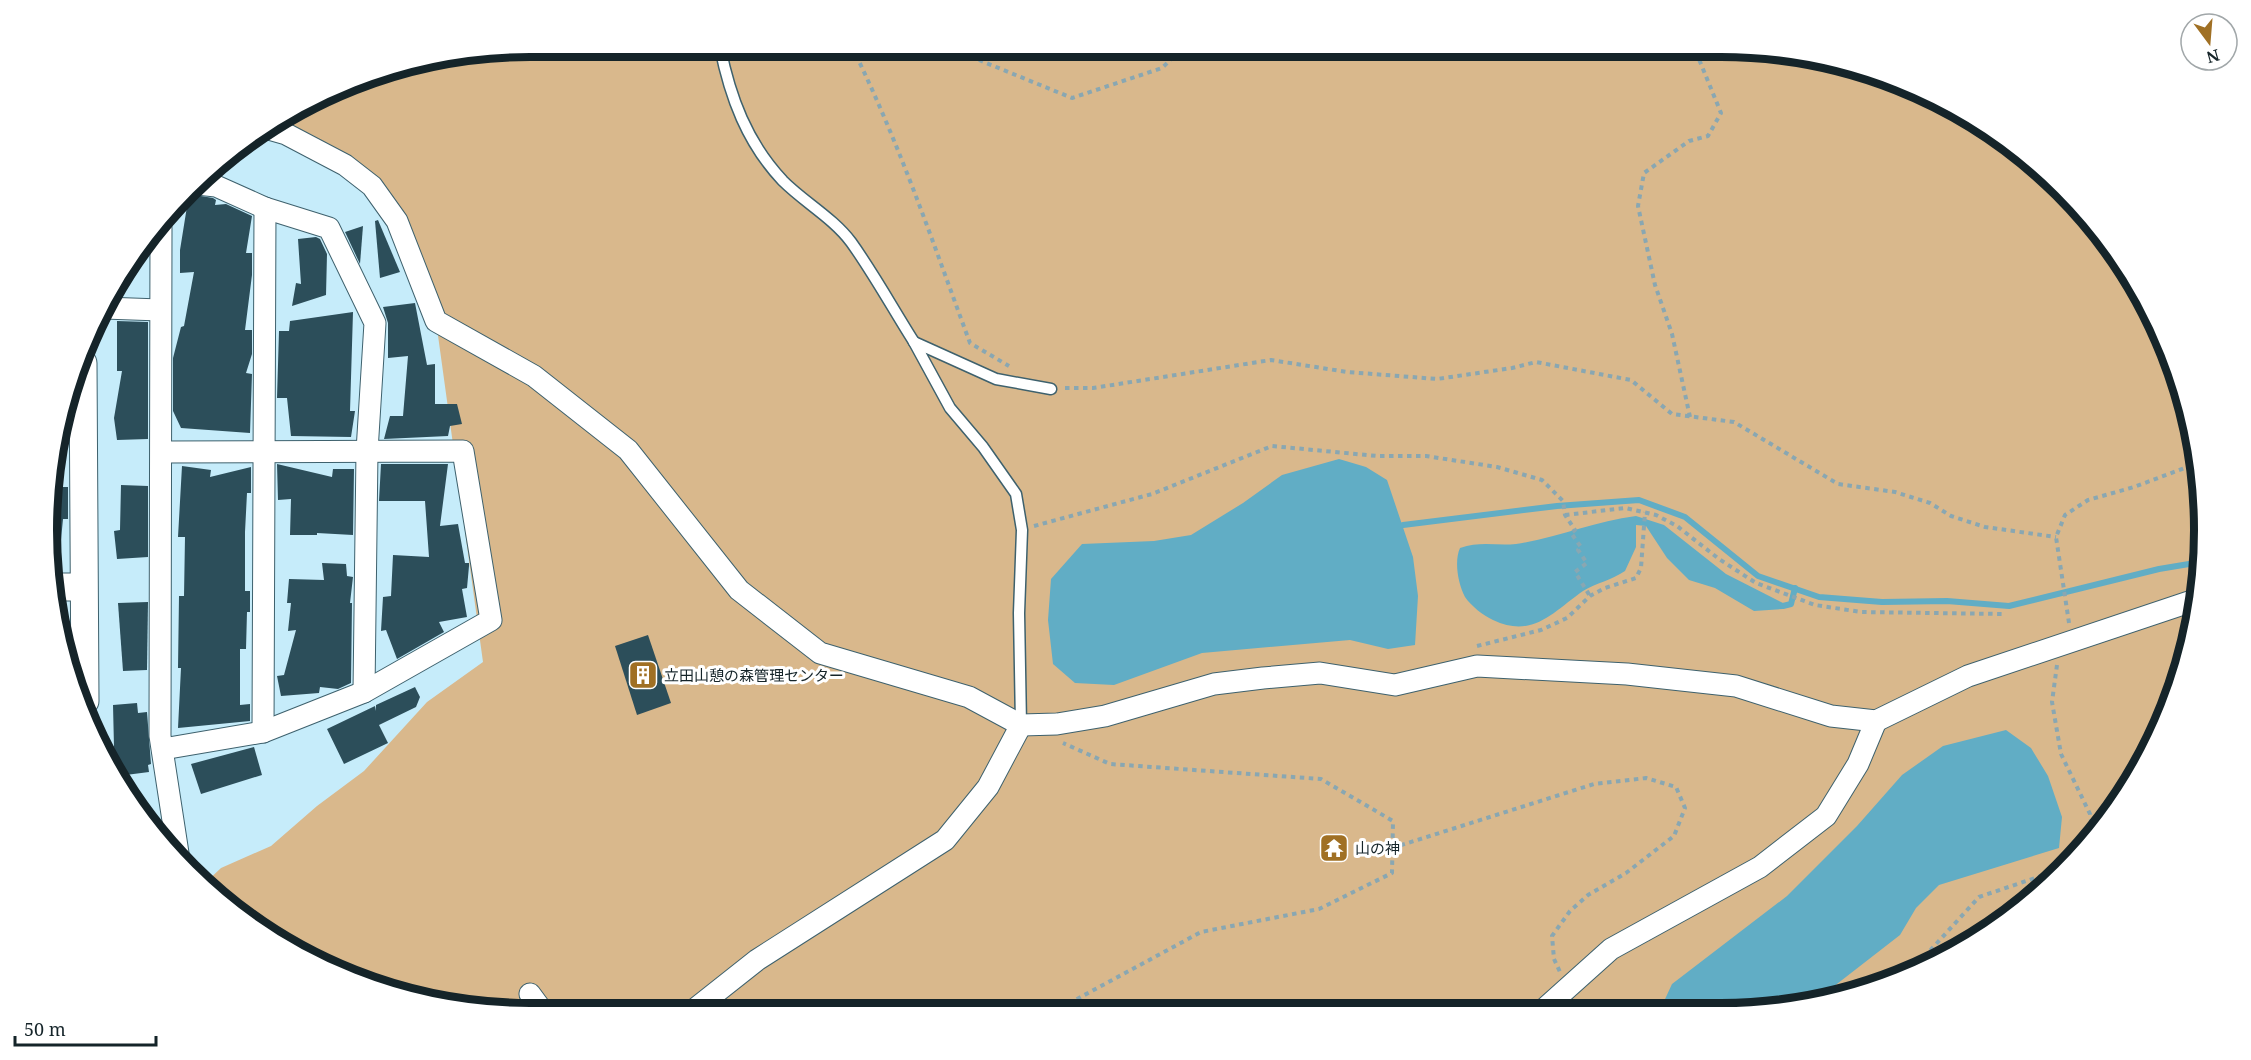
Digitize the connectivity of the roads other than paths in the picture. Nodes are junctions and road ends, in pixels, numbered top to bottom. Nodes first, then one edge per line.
1 (722, 57) edge
2 (276, 131) edge
3 (207, 185) edge
4 (265, 208) junction
5 (161, 235) edge
6 (112, 308) edge
7 (160, 310) junction
8 (914, 342) junction
9 (83, 376) edge
10 (1051, 389) road end
11 (266, 451) junction
12 (368, 451) junction
13 (162, 452) junction
14 (61, 587) edge
15 (82, 587) junction
16 (2188, 602) edge
17 (85, 689) edge
18 (364, 692) junction
19 (1876, 722) junction
20 (1021, 725) junction
21 (263, 732) junction
22 (163, 749) junction
23 (177, 845) edge
24 (530, 994) dead end
25 (537, 1003) edge
26 (703, 1003) edge
27 (1550, 1003) edge

1 - 8 lane
2 - 20 street
3 - 4 street
4 - 11 street
4 - 12 street
5 - 7 street
6 - 7 street
7 - 13 street
8 - 10 lane
8 - 20 lane
9 - 15 street
11 - 12 street
11 - 13 street
11 - 21 street
12 - 18 street
12 - 18 street
13 - 22 street
14 - 15 street
15 - 17 street
16 - 19 street
18 - 21 street
19 - 20 street
19 - 27 street
20 - 26 street
21 - 22 street
22 - 23 street
24 - 25 street

